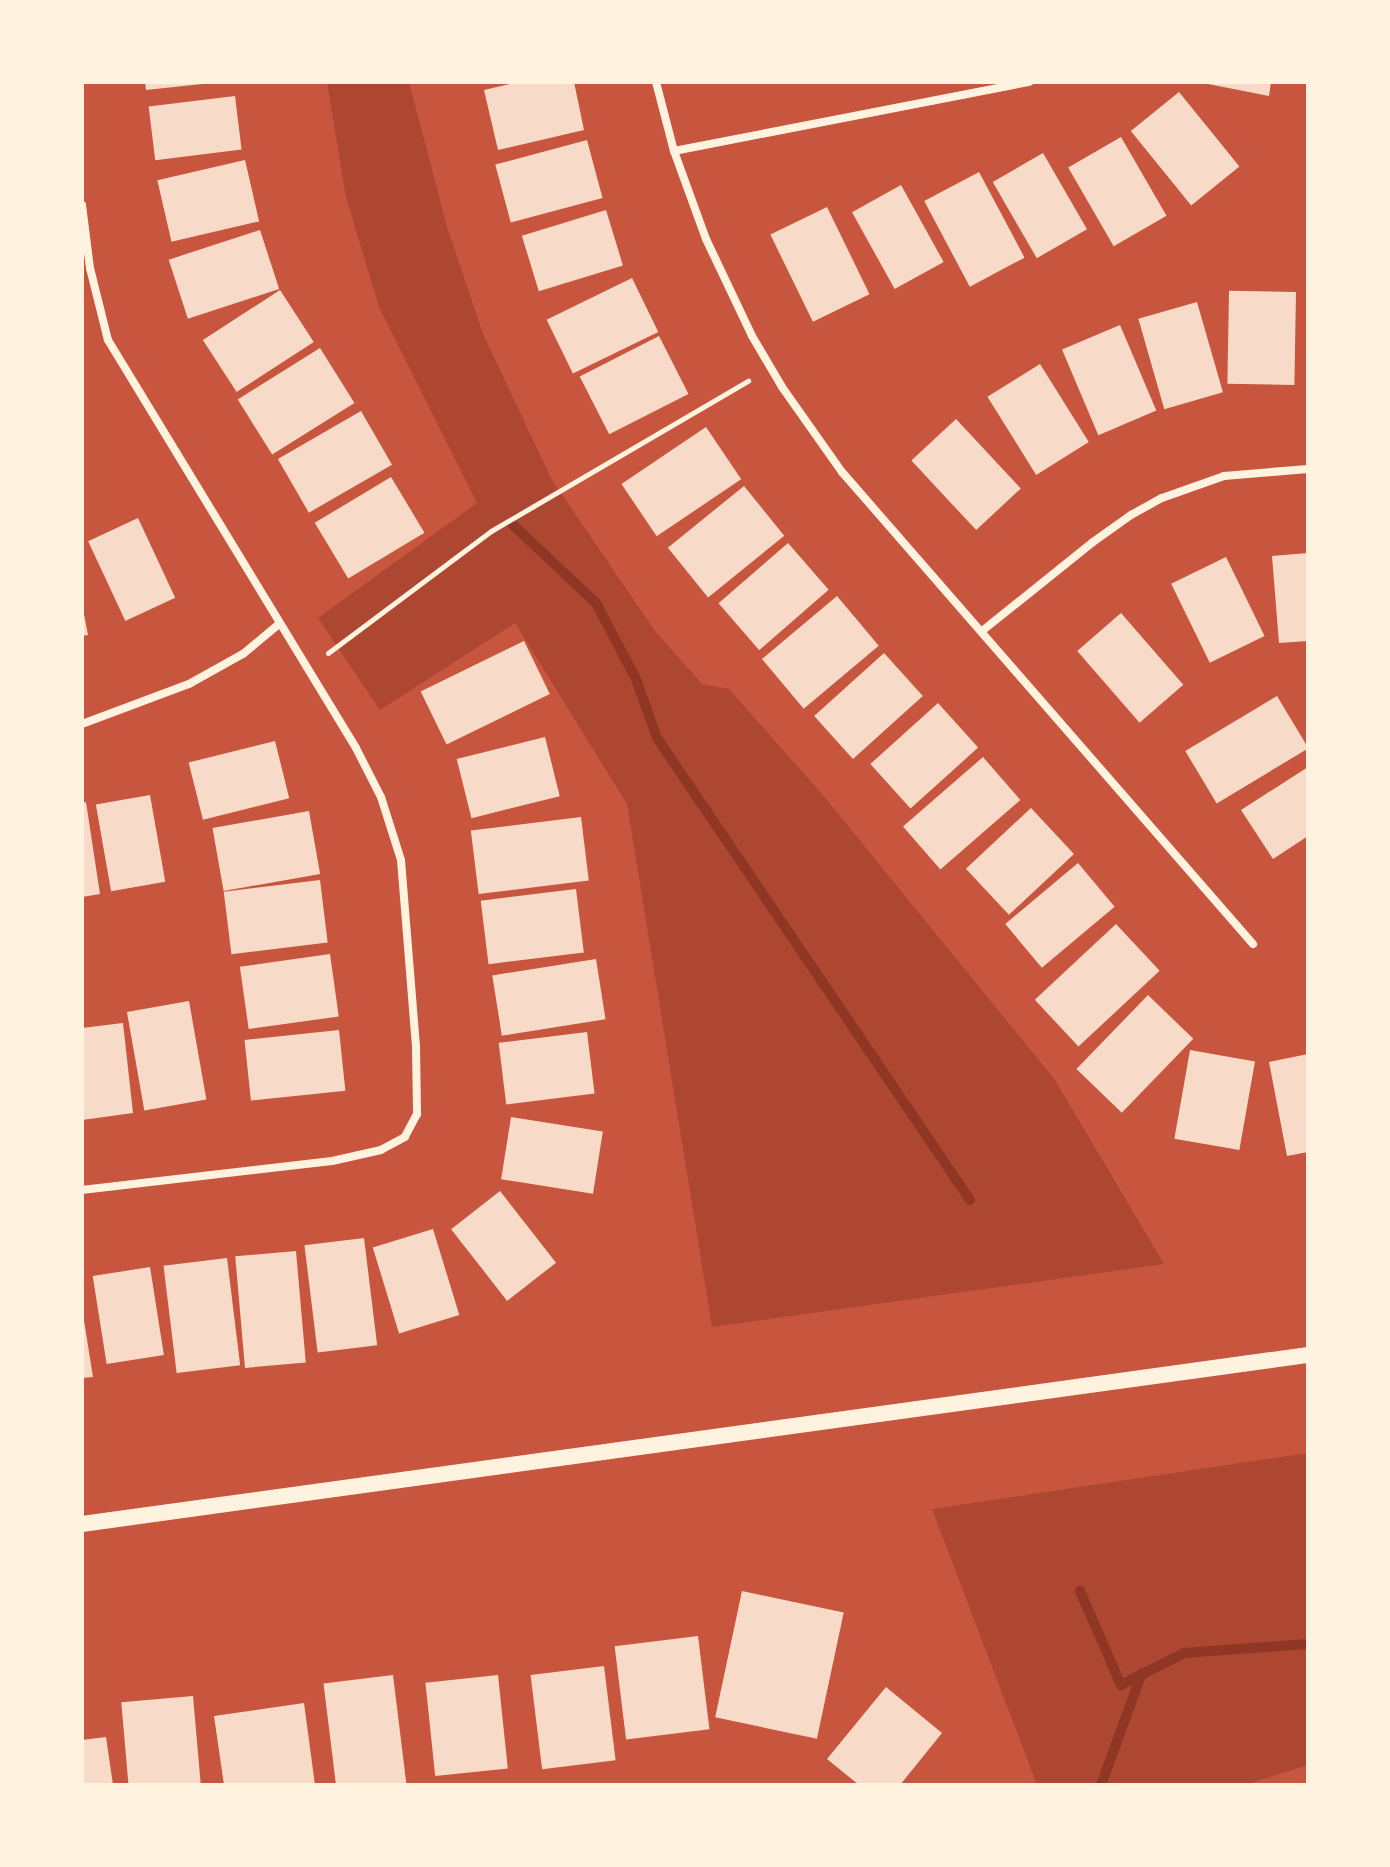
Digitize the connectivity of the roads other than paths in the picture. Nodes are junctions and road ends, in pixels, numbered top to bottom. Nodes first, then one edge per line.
1 (656, 82) edge
2 (1029, 82) edge
3 (674, 151) junction
4 (82, 205) edge
5 (1308, 469) edge
6 (279, 624) junction
7 (982, 631) junction
8 (82, 724) edge
9 (1253, 944) dead end
10 (82, 1190) edge
11 (1308, 1355) edge
12 (82, 1524) edge

1 - 3 street
2 - 3 street
3 - 7 street
4 - 6 street
5 - 7 street
6 - 8 street
6 - 10 street
7 - 9 street
11 - 12 main road

